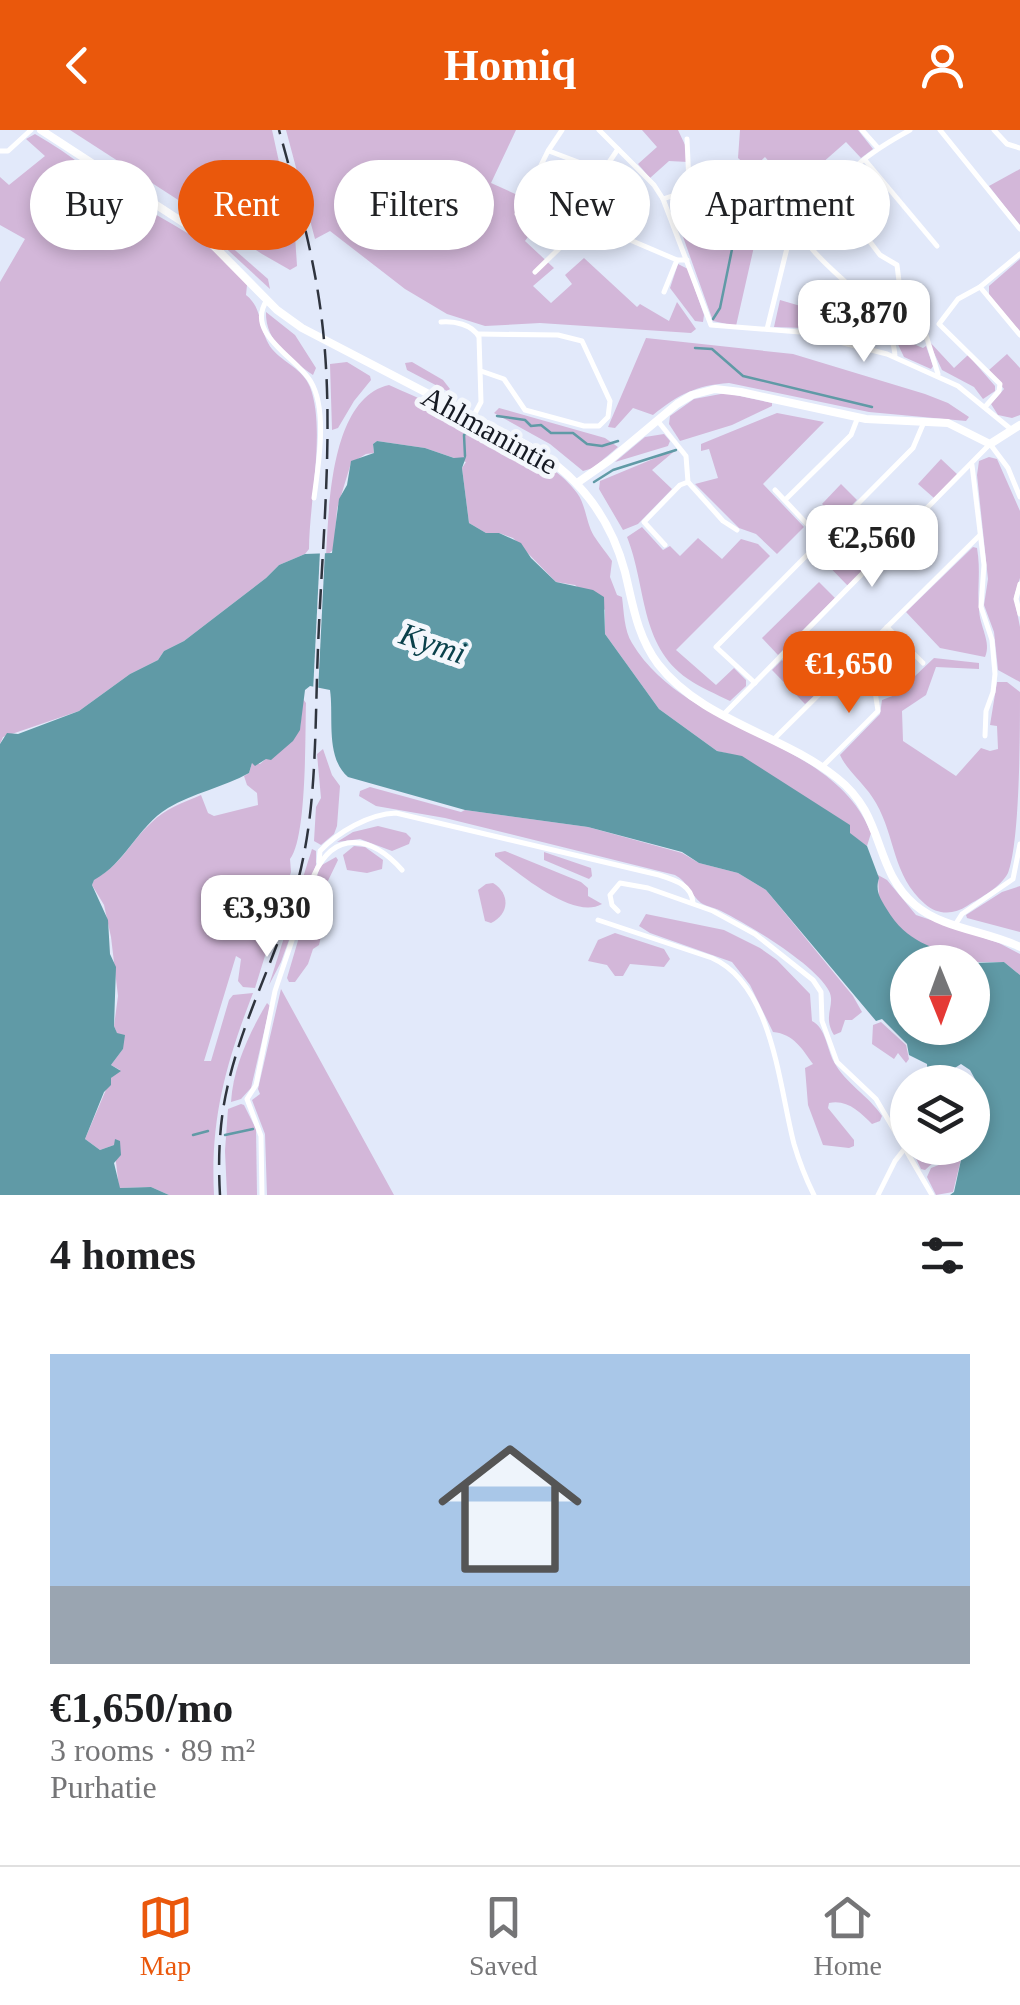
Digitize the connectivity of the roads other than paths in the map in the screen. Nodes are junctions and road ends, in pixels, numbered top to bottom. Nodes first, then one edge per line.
1 (31, 130) edge
2 (41, 130) edge
3 (562, 130) edge
4 (599, 130) edge
5 (862, 130) edge
6 (910, 130) edge
7 (940, 130) edge
8 (994, 130) edge
9 (687, 139) dead end
10 (878, 148) junction
11 (1020, 148) edge
12 (618, 149) junction
13 (4, 151) edge
14 (548, 151) junction
15 (0, 160) edge
16 (544, 160) edge
17 (572, 160) edge
18 (610, 160) edge
19 (865, 160) edge
20 (890, 189) edge
21 (663, 199) junction
22 (1020, 229) edge
23 (938, 246) dead end
24 (650, 249) edge
25 (557, 250) edge
26 (789, 250) edge
27 (813, 250) edge
28 (877, 250) edge
29 (1020, 254) edge
30 (676, 260) junction
31 (687, 260) junction
32 (534, 272) dead end
33 (980, 288) junction
34 (664, 292) dead end
35 (268, 300) junction
36 (441, 322) dead end
37 (768, 330) junction
38 (478, 334) junction
39 (1020, 335) edge
40 (895, 357) junction
41 (481, 372) junction
42 (938, 376) junction
43 (985, 407) junction
44 (473, 417) junction
45 (858, 417) junction
46 (657, 420) junction
47 (924, 422) junction
48 (1016, 427) edge
49 (1020, 439) edge
50 (990, 444) junction
51 (972, 464) junction
52 (688, 482) junction
53 (577, 483) junction
54 (774, 490) dead end
55 (314, 498) dead end
56 (1020, 498) edge
57 (785, 500) junction
58 (737, 530) dead end
59 (980, 535) junction
60 (822, 540) junction
61 (665, 545) dead end
62 (1020, 584) edge
63 (1020, 614) edge
64 (887, 627) junction
65 (716, 647) junction
66 (707, 656) dead end
67 (854, 659) junction
68 (924, 663) dead end
69 (754, 683) junction
70 (724, 714) junction
71 (985, 736) dead end
72 (773, 740) junction
73 (822, 767) junction
74 (1020, 844) edge
75 (319, 864) junction
76 (402, 870) dead end
77 (693, 903) junction
78 (618, 911) dead end
79 (598, 920) dead end
80 (954, 925) junction
81 (1020, 947) edge
82 (890, 1121) edge
83 (893, 1165) edge
84 (916, 1165) edge
85 (262, 1195) edge
86 (814, 1195) edge
87 (878, 1195) edge
88 (932, 1195) edge

1 - 13 street
2 - 35 street, Ahlmanintie
3 - 14 street
4 - 12 street
5 - 10 street
6 - 10 street
7 - 22 street
8 - 11 street
9 - 21 street
10 - 19 street
12 - 18 street
12 - 21 street
13 - 15 street
14 - 16 street
14 - 17 street
20 - 23 street
21 - 31 street
24 - 30 street
25 - 32 street
26 - 37 street
27 - 40 street
28 - 42 street
29 - 33 street
30 - 31 street
30 - 34 street
31 - 37 street
33 - 39 street
33 - 43 street
35 - 44 street, Ahlmanintie
35 - 55 street
36 - 38 street
37 - 40 street
38 - 41 street
38 - 41 street
40 - 42 street
41 - 44 street
42 - 43 street
43 - 48 street
44 - 53 street, Ahlmanintie
45 - 46 street
45 - 47 street
45 - 57 street
46 - 52 street
46 - 53 street
47 - 50 street
47 - 60 street
48 - 49 street
48 - 50 street
50 - 51 street
50 - 56 street
51 - 59 street
51 - 69 street
52 - 58 street
52 - 61 street
53 - 70 street, Ahlmanintie
54 - 57 street
57 - 60 street
59 - 64 street
59 - 71 street
60 - 65 street
62 - 63 street
64 - 67 street
64 - 68 street
65 - 66 street
65 - 69 street
67 - 72 street
67 - 73 street
69 - 70 street
70 - 72 street, Ahlmanintie
72 - 73 street, Ahlmanintie
73 - 80 street, Ahlmanintie
74 - 80 street
75 - 76 street
75 - 77 street
75 - 85 street
77 - 78 street
77 - 82 street
79 - 86 street
80 - 81 street, Ahlmanintie
83 - 87 street
84 - 88 street

